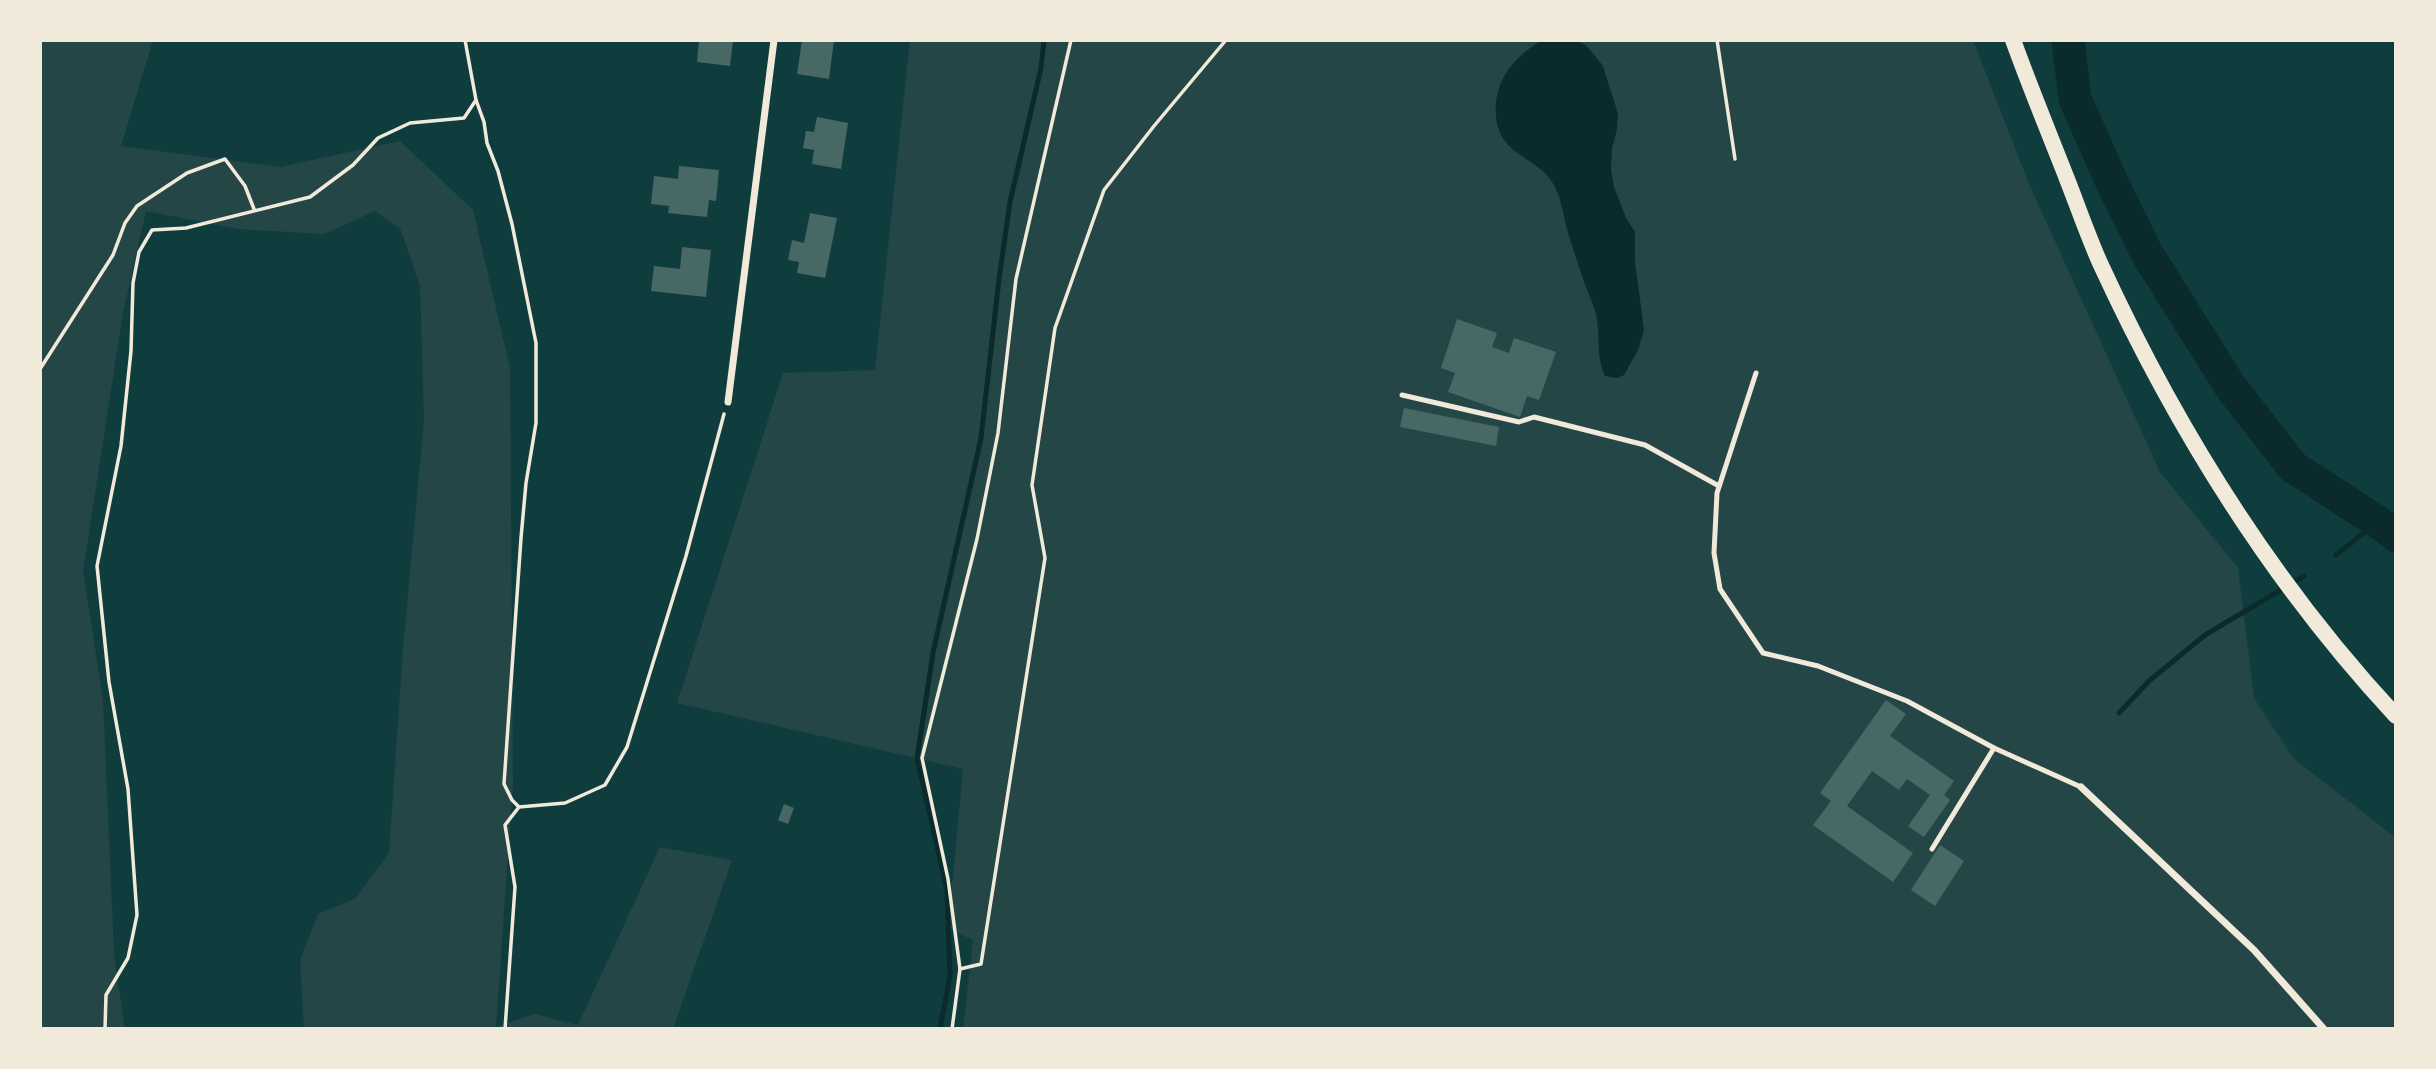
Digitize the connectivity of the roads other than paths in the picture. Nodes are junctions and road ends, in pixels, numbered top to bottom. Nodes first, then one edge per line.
1 (774, 40) edge
2 (2013, 40) edge
3 (1756, 373) dead end
4 (1402, 395) dead end
5 (728, 401) road end
6 (1719, 486) junction
7 (2396, 716) edge
8 (1994, 748) junction
9 (2081, 787) joint
10 (1933, 849) dead end
11 (2324, 1029) edge

1 - 5 street
2 - 7 main road
3 - 6 lane
4 - 6 lane
6 - 8 lane
8 - 9 lane
8 - 10 lane
9 - 11 street

